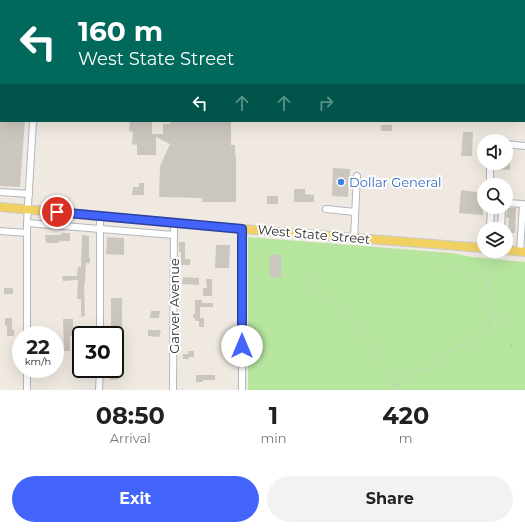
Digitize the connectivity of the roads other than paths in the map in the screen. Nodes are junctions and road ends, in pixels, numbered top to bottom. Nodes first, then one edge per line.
1 (33, 122) edge
2 (513, 145) edge
3 (525, 146) edge
4 (357, 176) dead end
5 (0, 192) edge
6 (29, 194) junction
7 (513, 203) edge
8 (0, 207) edge
9 (28, 209) junction
10 (326, 209) dead end
11 (355, 212) junction
12 (100, 216) junction
13 (174, 222) junction
14 (27, 223) junction
15 (100, 229) junction
16 (242, 229) junction
17 (0, 231) edge
18 (27, 233) junction
19 (174, 235) junction
20 (354, 238) junction
21 (477, 247) edge
22 (513, 250) edge
23 (523, 251) edge
24 (27, 326) edge
25 (100, 326) edge
26 (27, 378) edge
27 (100, 378) edge
28 (27, 390) edge
29 (100, 390) edge
30 (173, 390) edge
31 (242, 390) edge

1 - 6 street
2 - 3 street
4 - 11 street
5 - 6 street
6 - 9 street
7 - 23 street
8 - 9 main road, West State Street
9 - 12 main road, West State Street
9 - 14 street
10 - 11 street
11 - 20 street
12 - 13 main road, West State Street
12 - 15 street
13 - 16 main road, West State Street
13 - 19 street, Garver Avenue
14 - 15 street
14 - 18 street
15 - 19 street
15 - 25 street
16 - 20 main road, West State Street
16 - 31 street
17 - 18 street
18 - 24 street
19 - 30 street, Garver Avenue
20 - 21 main road, West State Street
22 - 23 main road
26 - 28 street
27 - 29 street

